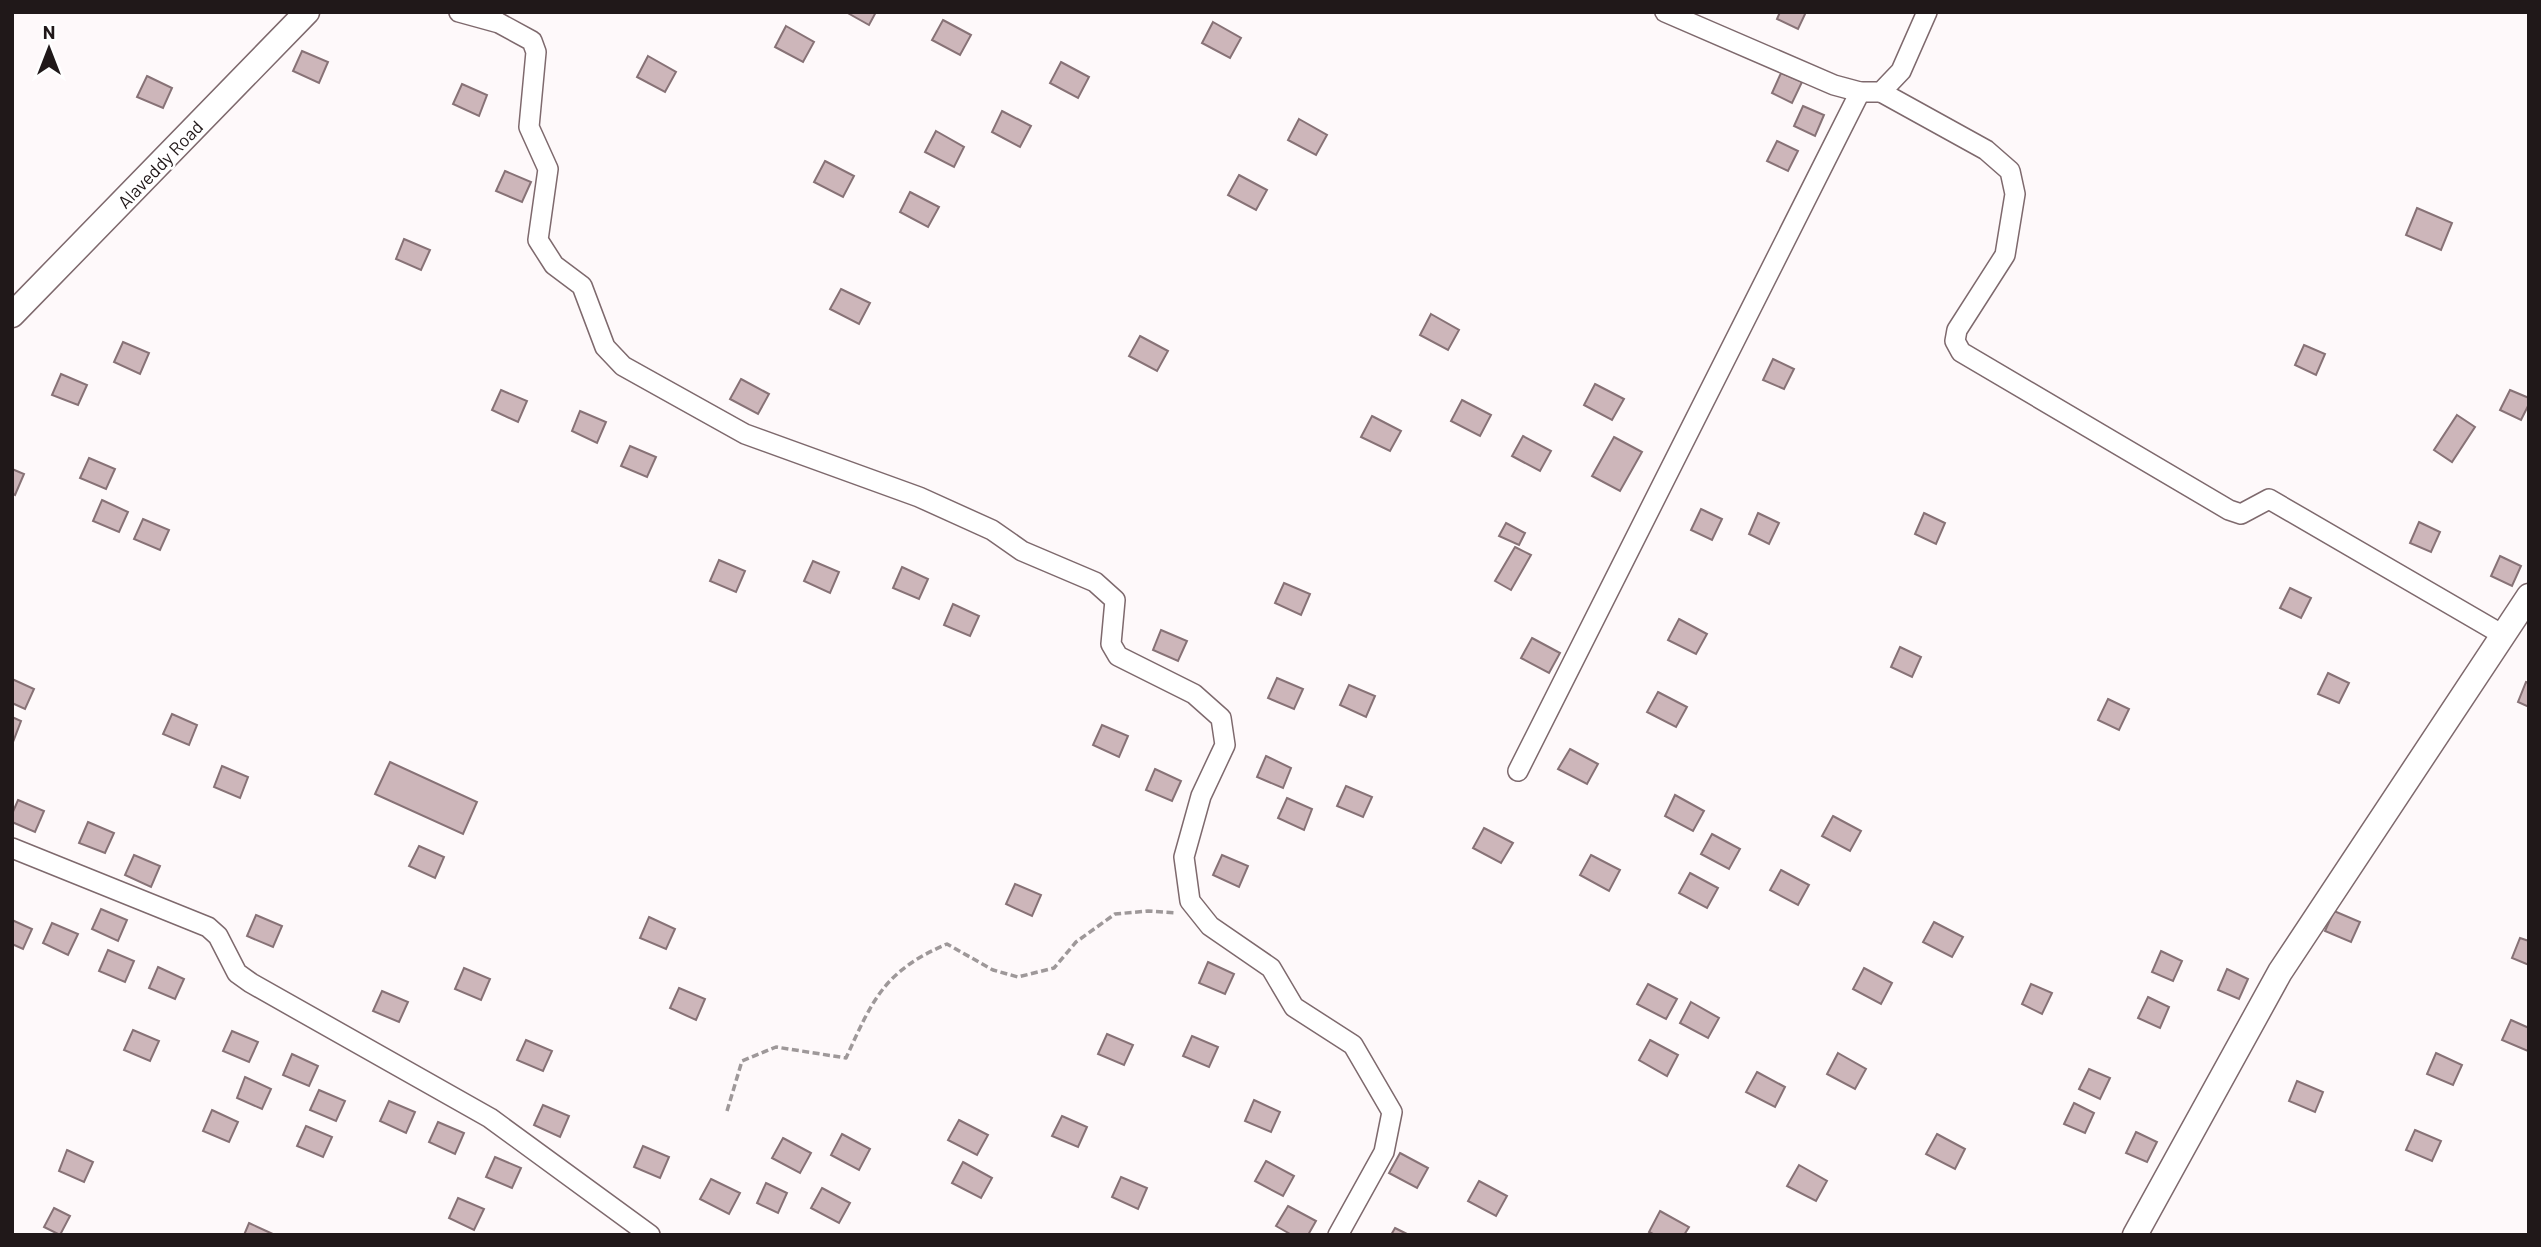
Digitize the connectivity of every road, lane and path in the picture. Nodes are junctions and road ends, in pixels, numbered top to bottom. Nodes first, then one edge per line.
1 (307, 12) edge
2 (459, 12) edge
3 (1665, 12) edge
4 (1927, 12) edge
5 (1860, 92) junction
6 (1881, 92) junction
7 (12, 315) edge
8 (2529, 596) edge
9 (2503, 635) junction
10 (1518, 771) dead end
11 (12, 848) edge
12 (1199, 914) junction
13 (727, 1111) dead end
14 (650, 1235) edge
15 (1338, 1235) edge
16 (2135, 1235) edge

1 - 7 street, Alaveddy Road
2 - 12 street
3 - 5 street
4 - 6 street
5 - 6 street
5 - 10 street
6 - 9 street
8 - 9 street
9 - 16 street
11 - 14 street
12 - 13 path
12 - 15 street

